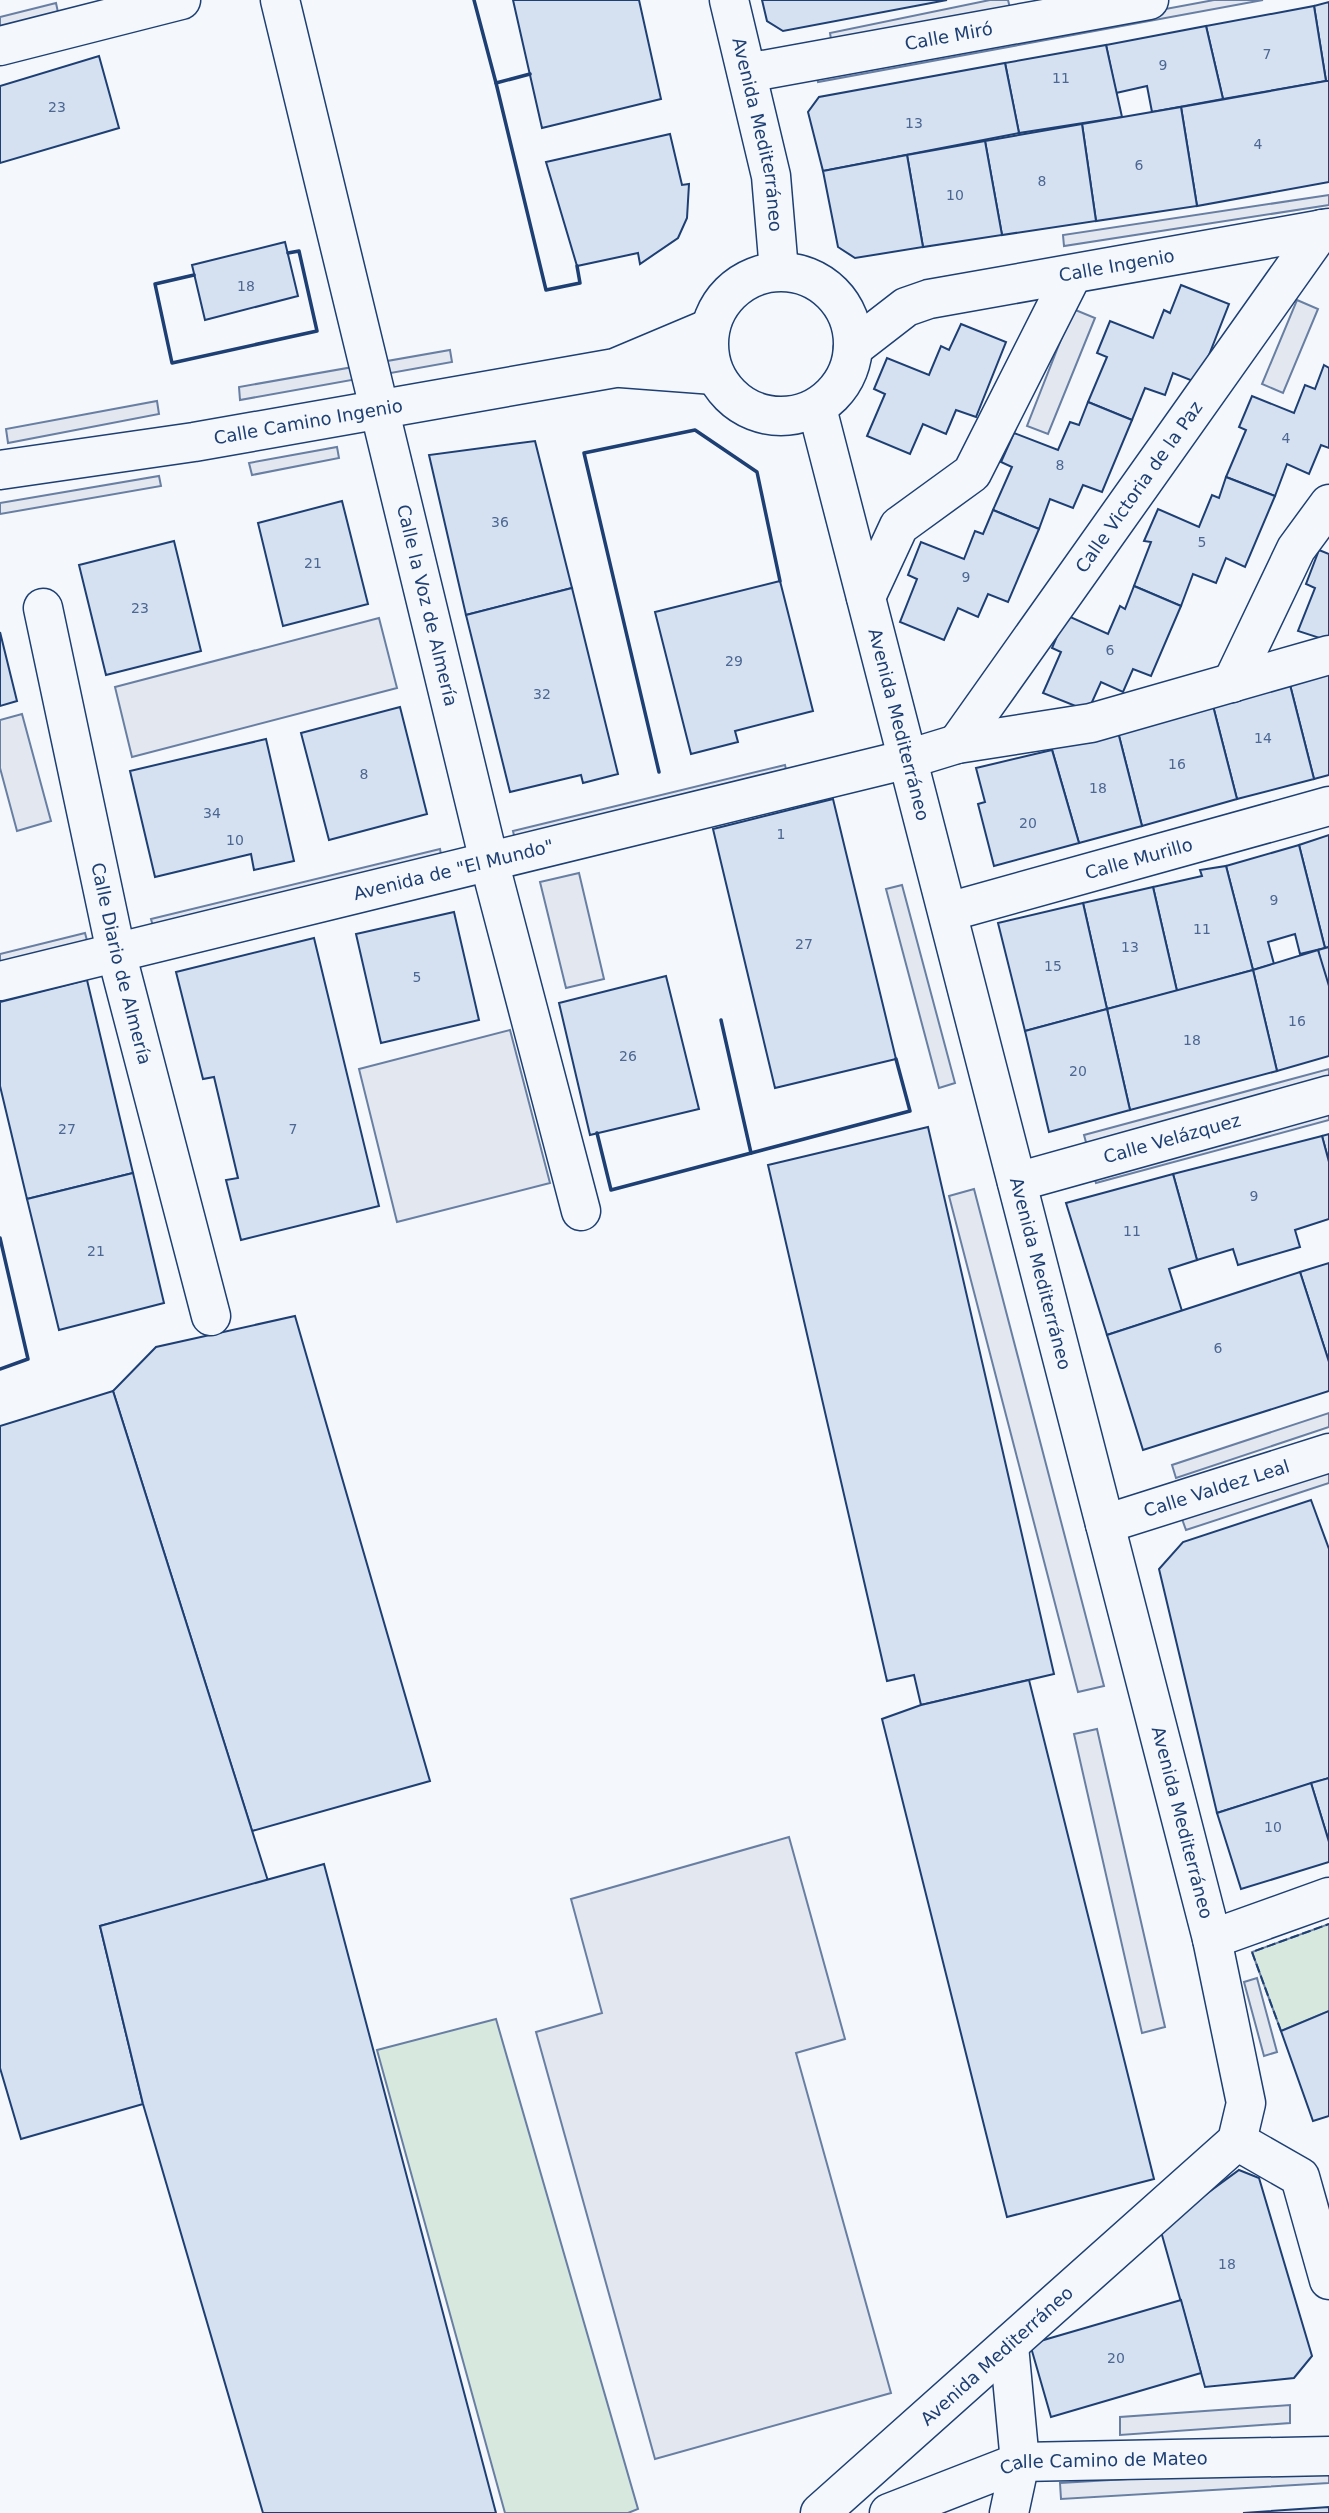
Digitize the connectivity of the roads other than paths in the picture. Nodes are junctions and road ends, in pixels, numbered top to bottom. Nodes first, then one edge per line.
1 (181, 0) edge
2 (280, 0) edge
3 (729, 0) edge
4 (1149, 0) edge
5 (0, 46) edge
6 (747, 73) junction
7 (1326, 229) edge
8 (779, 271) junction
9 (1072, 275) junction
10 (841, 303) junction
11 (906, 307) junction
12 (710, 328) junction
13 (853, 348) junction
14 (615, 368) junction
15 (714, 375) junction
16 (817, 408) junction
17 (378, 410) junction
18 (0, 470) edge
19 (1329, 504) edge
20 (866, 597) junction
21 (43, 608) dead end
22 (1329, 655) edge
23 (1232, 683) junction
24 (957, 744) junction
25 (908, 759) junction
26 (1329, 806) edge
27 (489, 861) junction
28 (948, 912) junction
29 (116, 952) junction
30 (0, 981) edge
31 (1329, 1095) edge
32 (1017, 1182) junction
33 (581, 1211) dead end
34 (211, 1316) dead end
35 (1329, 1453) edge
36 (1105, 1524) junction
37 (1329, 1897) edge
38 (1212, 1939) junction
39 (1237, 2141) junction
40 (1315, 2172) edge
41 (1329, 2280) edge
42 (1009, 2346) junction
43 (1329, 2456) edge
44 (1020, 2462) junction
45 (820, 2513) edge
46 (889, 2513) edge
47 (1009, 2513) edge

1 - 5 street
2 - 17 street, Calle la Voz de Almería
3 - 6 street, Avenida Mediterráneo
4 - 6 street, Calle Miró
6 - 8 street, Avenida Mediterráneo
7 - 9 street, Calle Ingenio
7 - 24 street, Calle Victoria de la Paz
8 - 10 street
8 - 12 street
9 - 11 street, Calle Ingenio
9 - 20 street
10 - 11 street, Calle Ingenio
10 - 13 street
11 - 13 street, Calle Ingenio
12 - 14 street, Calle Camino Ingenio
12 - 15 street
13 - 16 street
14 - 15 street, Calle Camino Ingenio
14 - 17 street, Calle Camino Ingenio
15 - 16 street
16 - 20 street, Avenida Mediterráneo
17 - 18 street, Calle Camino Ingenio
17 - 27 street, Calle la Voz de Almería
19 - 23 street
20 - 25 street, Avenida Mediterráneo
21 - 29 street, Calle Diario de Almería
22 - 23 street
23 - 24 street
24 - 25 street
25 - 27 street, Avenida de "El Mundo"
25 - 28 street, Avenida Mediterráneo
26 - 28 street, Calle Murillo
27 - 29 street, Avenida de "El Mundo"
27 - 33 street, Calle la Voz de Almería
28 - 32 street, Avenida Mediterráneo
29 - 30 street, Avenida de "El Mundo"
29 - 34 street, Calle Diario de Almería
31 - 32 street, Calle Velázquez
32 - 36 street, Avenida Mediterráneo
35 - 36 street, Calle Valdez Leal
36 - 38 street, Avenida Mediterráneo
37 - 38 street
38 - 39 street, Avenida Mediterráneo
39 - 40 street
39 - 42 street, Avenida Mediterráneo
40 - 41 street
42 - 44 street
42 - 45 street, Avenida Mediterráneo
43 - 44 street, Calle Camino de Mateo
44 - 46 street, Calle Camino de Mateo
44 - 47 street

